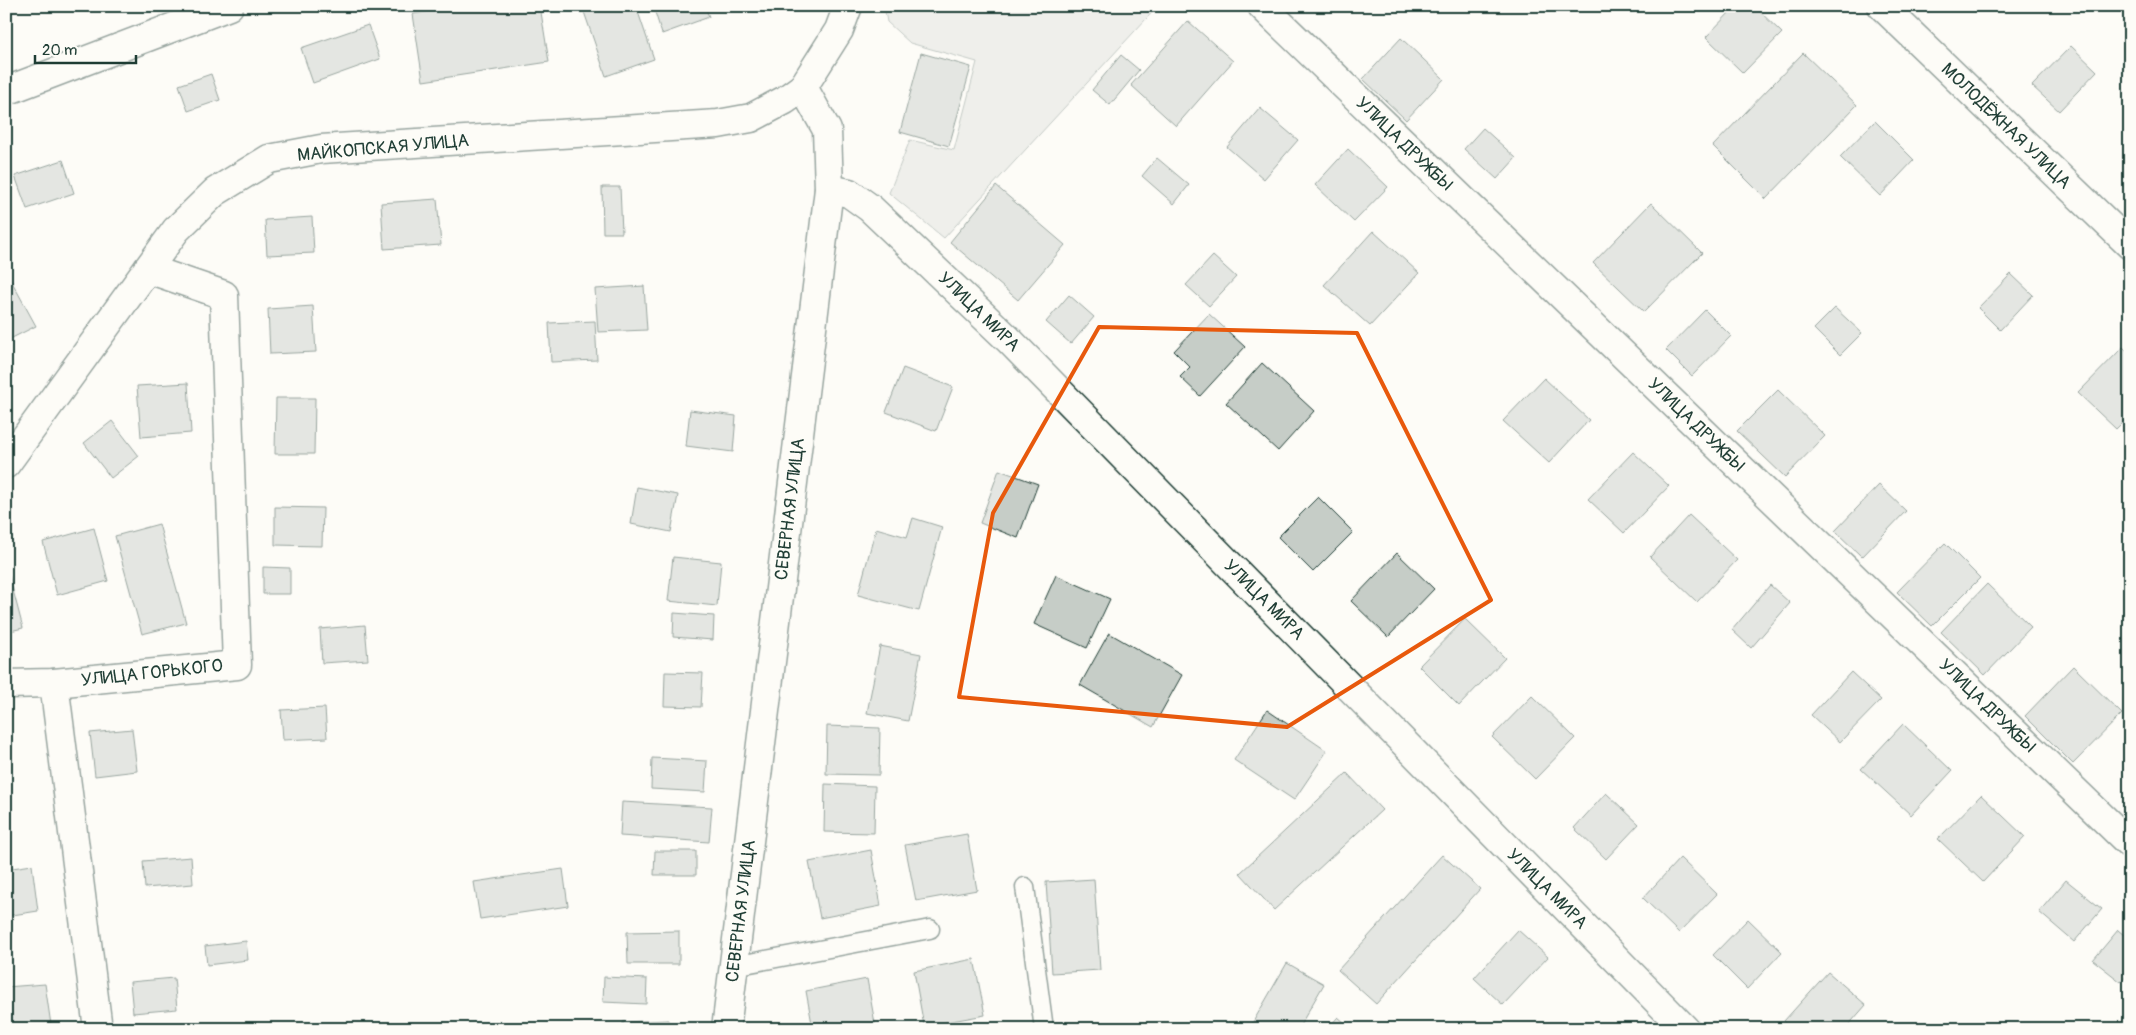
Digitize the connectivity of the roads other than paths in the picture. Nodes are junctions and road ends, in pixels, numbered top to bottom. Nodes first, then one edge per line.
1 (229, 6) edge
2 (848, 6) edge
3 (1262, 6) edge
4 (1882, 6) edge
5 (803, 87) junction
6 (6, 91) edge
7 (829, 189) junction
8 (2130, 245) edge
9 (148, 269) junction
10 (6, 464) edge
11 (54, 683) junction
12 (6, 684) edge
13 (2130, 844) edge
14 (1025, 887) dead end
15 (930, 929) dead end
16 (734, 966) junction
17 (98, 1029) edge
18 (726, 1029) edge
19 (1044, 1029) edge
20 (1685, 1029) edge

1 - 6 street
2 - 5 street
3 - 13 street, УЛИЦА ДРУЖБЫ
4 - 8 street, МОЛОДЁЖНАЯ УЛИЦА
5 - 7 street, СЕВЕРНАЯ УЛИЦА
5 - 9 street, МАЙКОПСКАЯ УЛИЦА
7 - 16 street, СЕВЕРНАЯ УЛИЦА
7 - 20 street, УЛИЦА МИРА
9 - 10 street, МАЙКОПСКАЯ УЛИЦА
9 - 11 street, УЛИЦА ГОРЬКОГО
11 - 12 street
11 - 17 street
14 - 19 lane
15 - 16 lane
16 - 18 street, СЕВЕРНАЯ УЛИЦА

